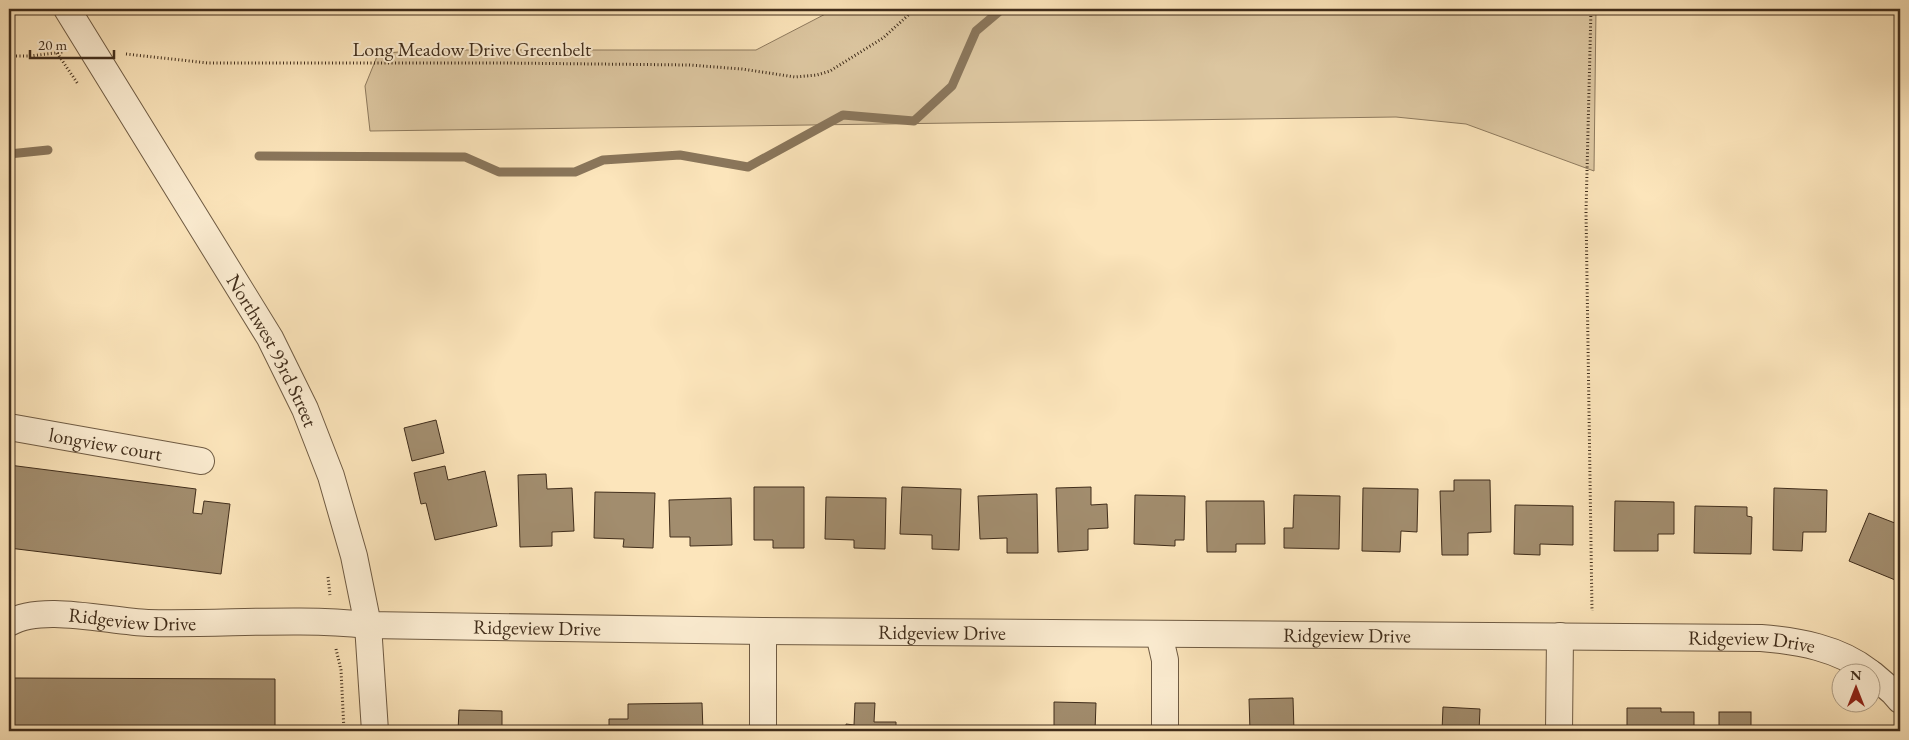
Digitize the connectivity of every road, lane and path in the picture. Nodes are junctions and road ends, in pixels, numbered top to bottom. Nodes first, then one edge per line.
1 (67, 9) edge
2 (915, 9) edge
3 (1591, 9) edge
4 (94, 50) junction
5 (57, 53) junction
6 (9, 56) edge
7 (80, 86) dead end
8 (9, 427) edge
9 (201, 461) dead end
10 (328, 573) dead end
11 (330, 600) dead end
12 (9, 623) edge
13 (368, 625) junction
14 (763, 631) junction
15 (1159, 634) junction
16 (1560, 636) junction
17 (1593, 637) junction
18 (334, 642) dead end
19 (1850, 662) edge
20 (1882, 683) edge
21 (1900, 700) edge
22 (344, 731) edge
23 (375, 731) edge
24 (763, 731) edge
25 (1165, 731) edge
26 (1559, 731) edge

1 - 4 street, Northwest 93rd Street
2 - 4 path, Long Meadow Drive Greenbelt
3 - 17 path
4 - 5 path, Long Meadow Drive Greenbelt
4 - 13 street, Northwest 93rd Street
5 - 6 path, Long Meadow Drive Greenbelt
5 - 7 path
8 - 9 street, longview court
10 - 11 path
12 - 13 street, Ridgeview Drive
13 - 14 street, Ridgeview Drive
13 - 23 street, Northwest 93rd Street
14 - 15 street, Ridgeview Drive
14 - 24 street
15 - 16 street, Ridgeview Drive
15 - 25 street
16 - 17 street, Ridgeview Drive
16 - 26 street
17 - 19 street, Ridgeview Drive
18 - 22 path
20 - 21 street, Ridgeview Drive

